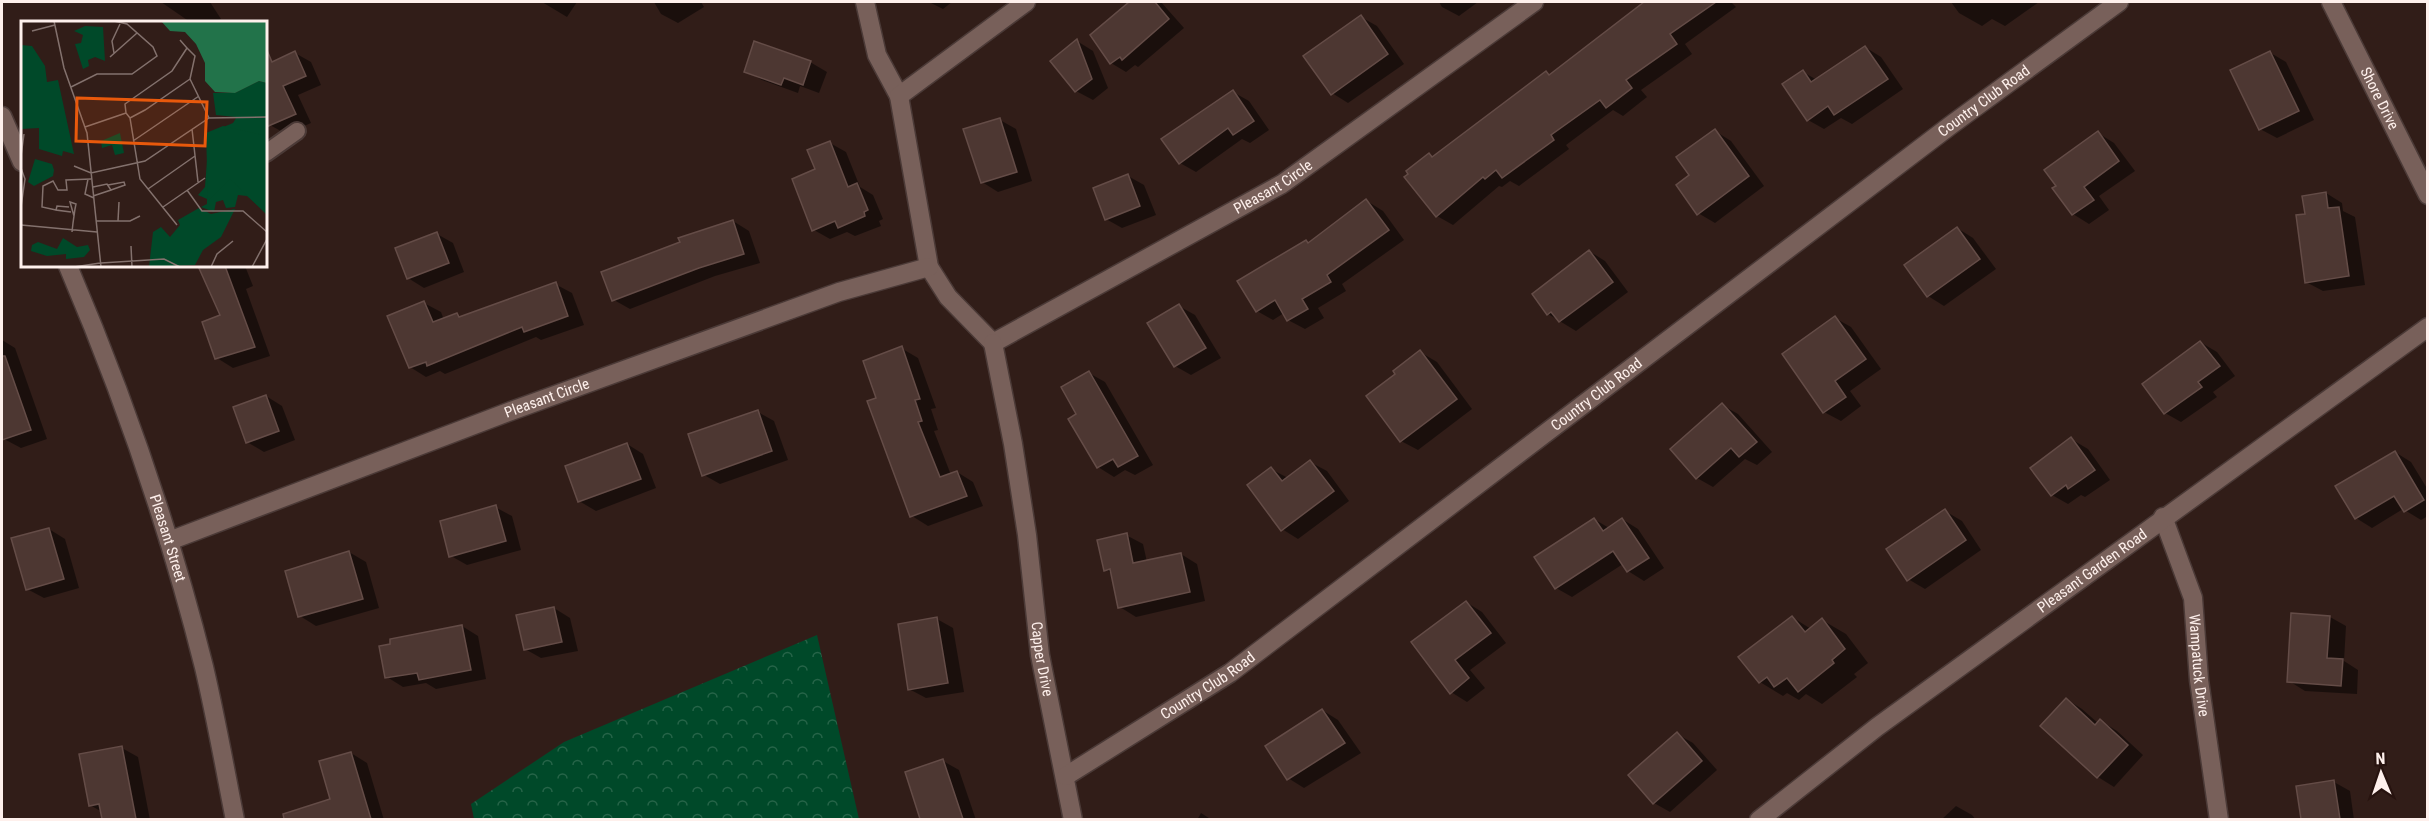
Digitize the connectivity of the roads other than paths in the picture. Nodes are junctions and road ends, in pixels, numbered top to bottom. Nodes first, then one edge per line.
1 (866, 2) edge
2 (1026, 2) edge
3 (1534, 2) edge
4 (2119, 2) edge
5 (2331, 2) edge
6 (899, 96) junction
7 (2, 116) edge
8 (297, 131) dead end
9 (267, 152) edge
10 (21, 160) edge
11 (2427, 195) edge
12 (72, 267) edge
13 (929, 267) junction
14 (2427, 327) edge
15 (993, 343) junction
16 (2163, 517) junction
17 (169, 541) junction
18 (1066, 776) junction
19 (235, 819) edge
20 (1073, 819) edge
21 (1759, 819) edge
22 (2218, 819) edge

1 - 6 street
2 - 6 street
3 - 15 street, Pleasant Circle
4 - 18 street, Country Club Road
5 - 11 street, Shore Drive
6 - 13 street
7 - 10 street
8 - 9 lane
12 - 17 street, Pleasant Street
13 - 15 street
13 - 17 street, Pleasant Circle
14 - 16 street, Pleasant Garden Road
15 - 18 street, Capper Drive
16 - 21 street, Pleasant Garden Road
16 - 22 street, Wampatuck Drive
17 - 19 street, Pleasant Street
18 - 20 street, Capper Drive

